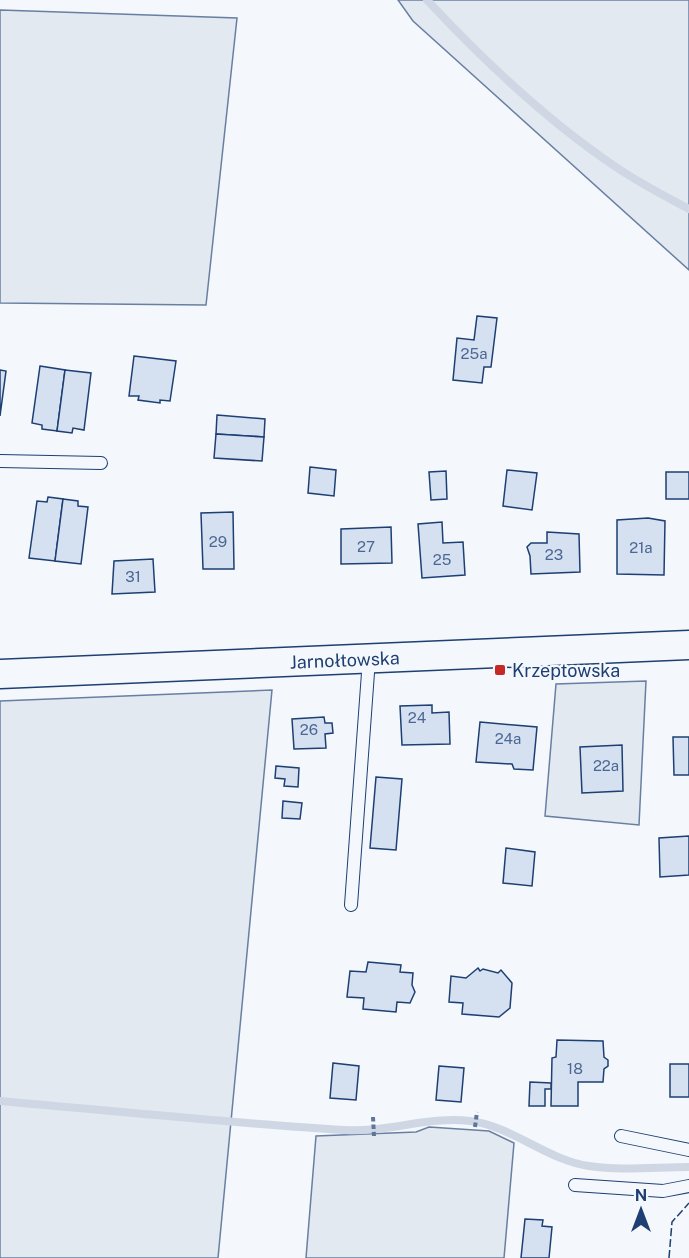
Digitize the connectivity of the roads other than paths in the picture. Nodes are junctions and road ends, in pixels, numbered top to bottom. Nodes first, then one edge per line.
1 (0, 461) edge
2 (101, 463) dead end
3 (689, 645) edge
4 (369, 658) junction
5 (0, 674) edge
6 (351, 905) dead end
7 (621, 1136) dead end
8 (689, 1150) edge
9 (575, 1185) dead end
10 (689, 1186) edge

1 - 2 lane
3 - 4 street, Jarnołtowska
4 - 5 street, Jarnołtowska
4 - 6 lane
7 - 8 lane
9 - 10 lane

